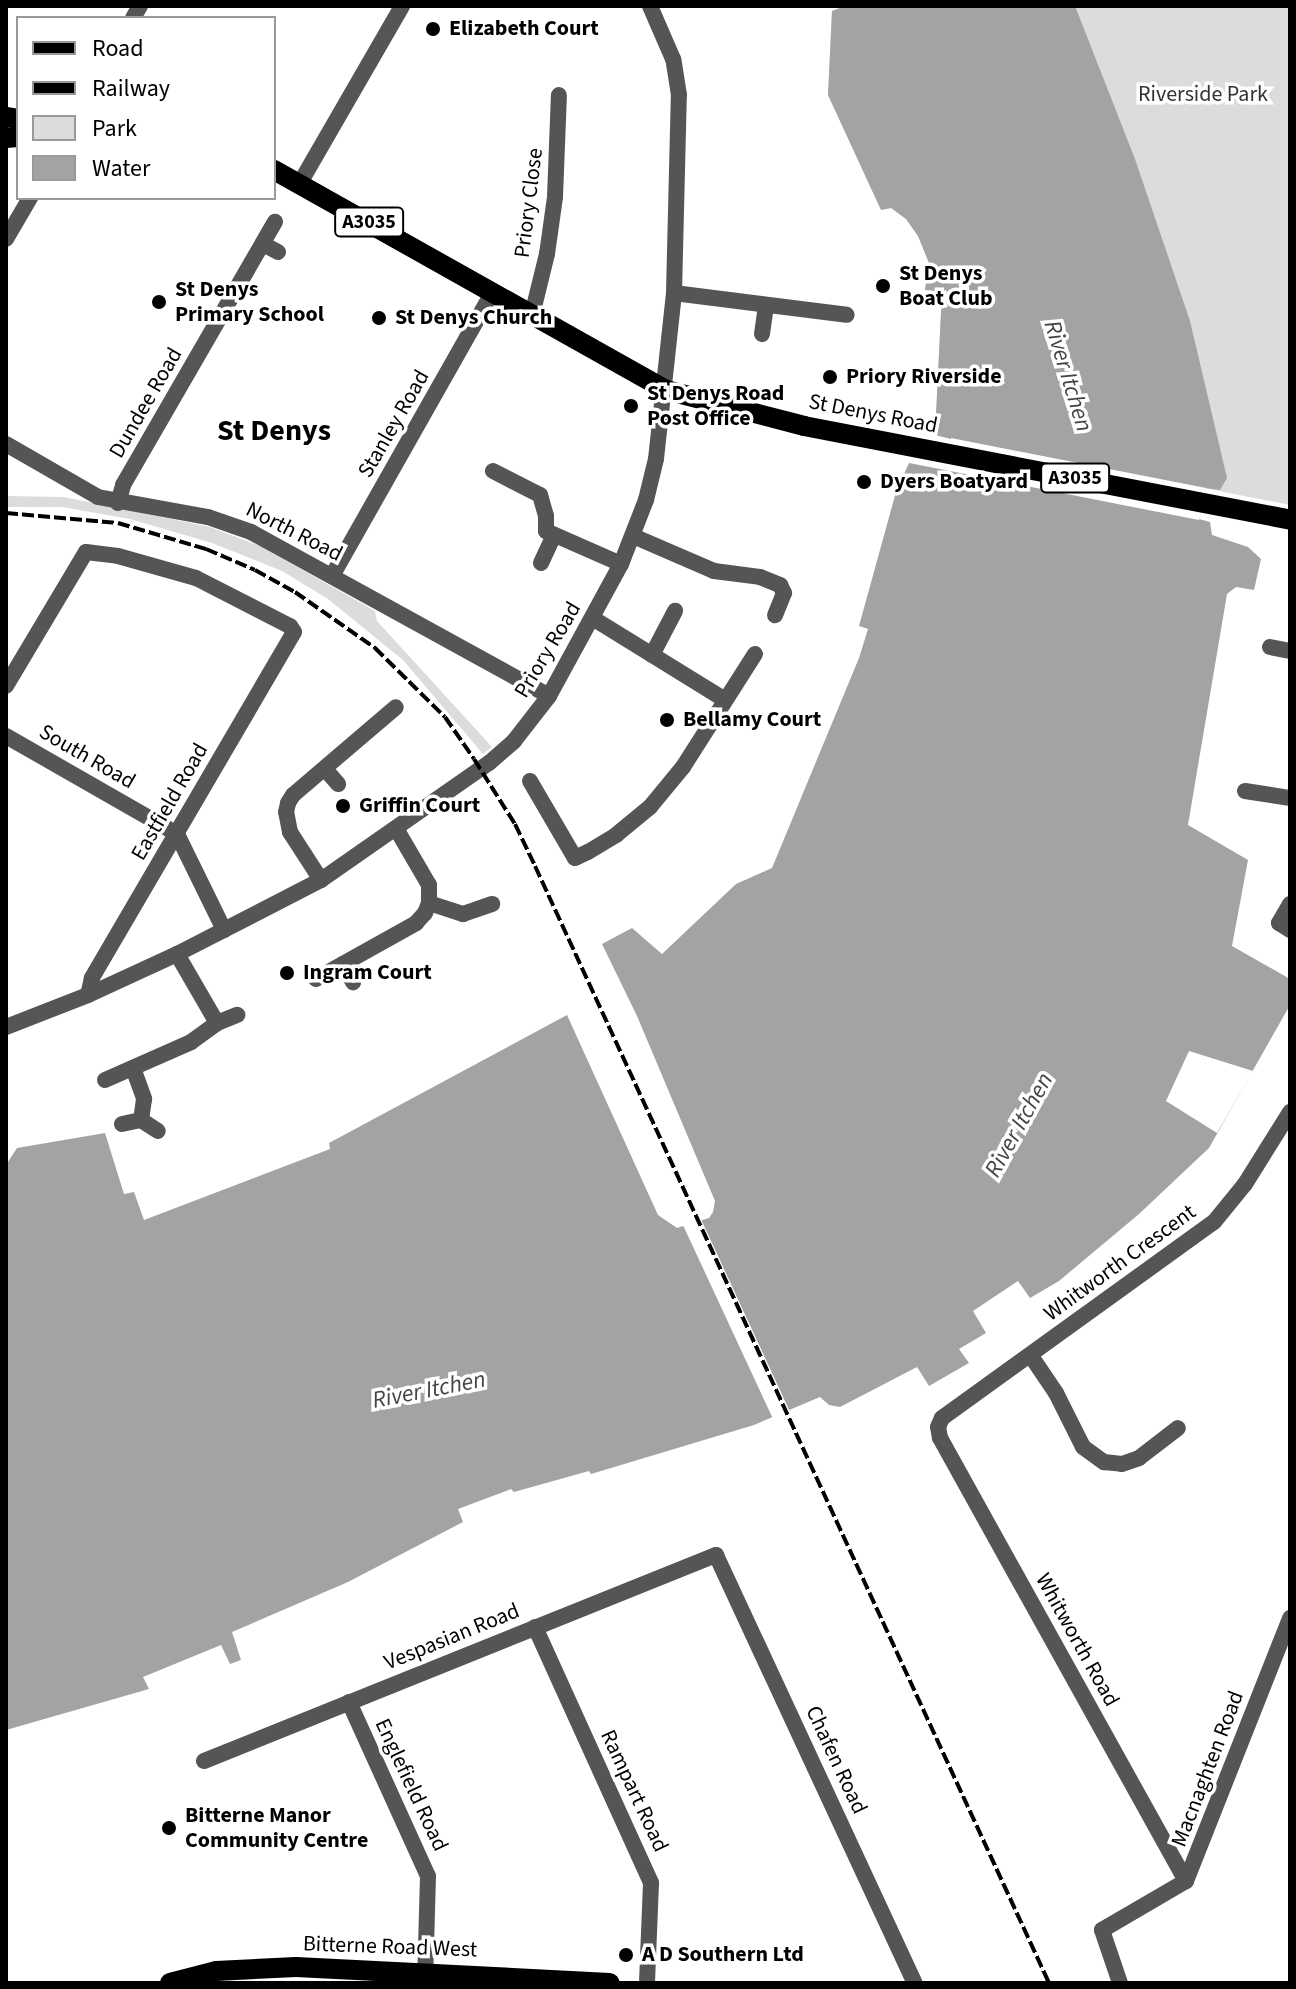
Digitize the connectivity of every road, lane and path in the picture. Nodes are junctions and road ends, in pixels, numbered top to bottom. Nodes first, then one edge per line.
1 (402, 6) edge
2 (650, 6) edge
3 (559, 95) dead end
4 (276, 171) edge
5 (300, 183) junction
6 (29, 200) edge
7 (275, 222) dead end
8 (6, 239) edge
9 (492, 293) junction
10 (674, 293) junction
11 (766, 305) junction
12 (532, 315) junction
13 (847, 315) dead end
14 (762, 334) dead end
15 (666, 390) junction
16 (6, 444) edge
17 (493, 471) dead end
18 (118, 503) junction
19 (1290, 520) edge
20 (554, 535) junction
21 (633, 536) junction
22 (541, 563) dead end
23 (621, 564) junction
24 (332, 576) junction
25 (675, 611) dead end
26 (775, 615) dead end
27 (594, 619) junction
28 (1270, 647) dead end
29 (1290, 651) edge
30 (755, 654) dead end
31 (652, 655) junction
32 (6, 686) edge
33 (549, 696) junction
34 (725, 700) junction
35 (396, 707) dead end
36 (6, 736) edge
37 (325, 769) junction
38 (530, 781) dead end
39 (338, 784) dead end
40 (1245, 791) dead end
41 (1290, 798) edge
42 (397, 830) junction
43 (177, 834) junction
44 (321, 880) junction
45 (429, 903) junction
46 (492, 904) dead end
47 (1290, 904) edge
48 (224, 930) junction
49 (1290, 930) edge
50 (177, 954) junction
51 (343, 964) junction
52 (316, 979) dead end
53 (353, 982) dead end
54 (88, 995) junction
55 (237, 1015) dead end
56 (217, 1023) junction
57 (6, 1027) edge
58 (133, 1068) junction
59 (105, 1080) dead end
60 (1290, 1112) edge
61 (141, 1120) junction
62 (122, 1124) dead end
63 (158, 1131) dead end
64 (1031, 1356) junction
65 (942, 1418) joint
66 (1178, 1428) dead end
67 (716, 1555) joint
68 (1290, 1618) edge
69 (535, 1627) junction
70 (349, 1702) junction
71 (204, 1761) dead end
72 (1186, 1881) junction
73 (425, 1977) edge
74 (170, 1983) edge
75 (610, 1983) edge
76 (647, 1983) edge
77 (915, 1983) edge
78 (1120, 1983) edge

1 - 5 street
2 - 10 street, Priory Road
3 - 12 street, Priory Close
4 - 5 main road, St Denys Road / A3035
5 - 9 main road, St Denys Road / A3035
6 - 8 street
7 - 18 street, Dundee Road
9 - 12 main road, St Denys Road / A3035
9 - 24 street, Stanley Road
10 - 11 street
10 - 15 street, Priory Road
11 - 13 street
11 - 14 street
12 - 15 main road, St Denys Road / A3035
15 - 19 main road, St Denys Road / A3035
15 - 21 street, Priory Road
16 - 18 street, North Road
17 - 20 street
18 - 24 street, North Road
20 - 22 street
20 - 23 street
21 - 23 street, Priory Road
21 - 26 street
23 - 27 street, Priory Road
24 - 33 street, North Road
25 - 31 street
27 - 31 street
27 - 33 street, Priory Road
28 - 29 street
30 - 34 street
31 - 34 street
32 - 43 street, Eastfield Road
33 - 42 street, Priory Road
34 - 38 street
35 - 37 street
36 - 43 street, South Road
37 - 39 street
37 - 44 street
40 - 41 street
42 - 44 street, Priory Road
42 - 45 street
43 - 48 street
43 - 54 street, Eastfield Road
44 - 48 street, Priory Road
45 - 46 street
45 - 51 street
47 - 49 street
48 - 50 street, Priory Road
50 - 54 street, Priory Road
50 - 56 street
51 - 52 street
51 - 53 street
54 - 57 street, Priory Road
55 - 56 street
56 - 58 street
58 - 59 street
58 - 61 street
60 - 64 street, Whitworth Crescent
61 - 62 street
61 - 63 street
64 - 65 street, Whitworth Crescent
64 - 66 street
65 - 72 street, Whitworth Road
67 - 69 street, Vespasian Road
67 - 77 street, Chafen Road
68 - 72 street, Macnaghten Road
69 - 70 street, Vespasian Road
69 - 76 street, Rampart Road
70 - 71 street, Vespasian Road
70 - 73 street, Englefield Road
72 - 78 street, Macnaghten Road
73 - 74 main road, Bitterne Road West
73 - 75 main road, Bitterne Road West

